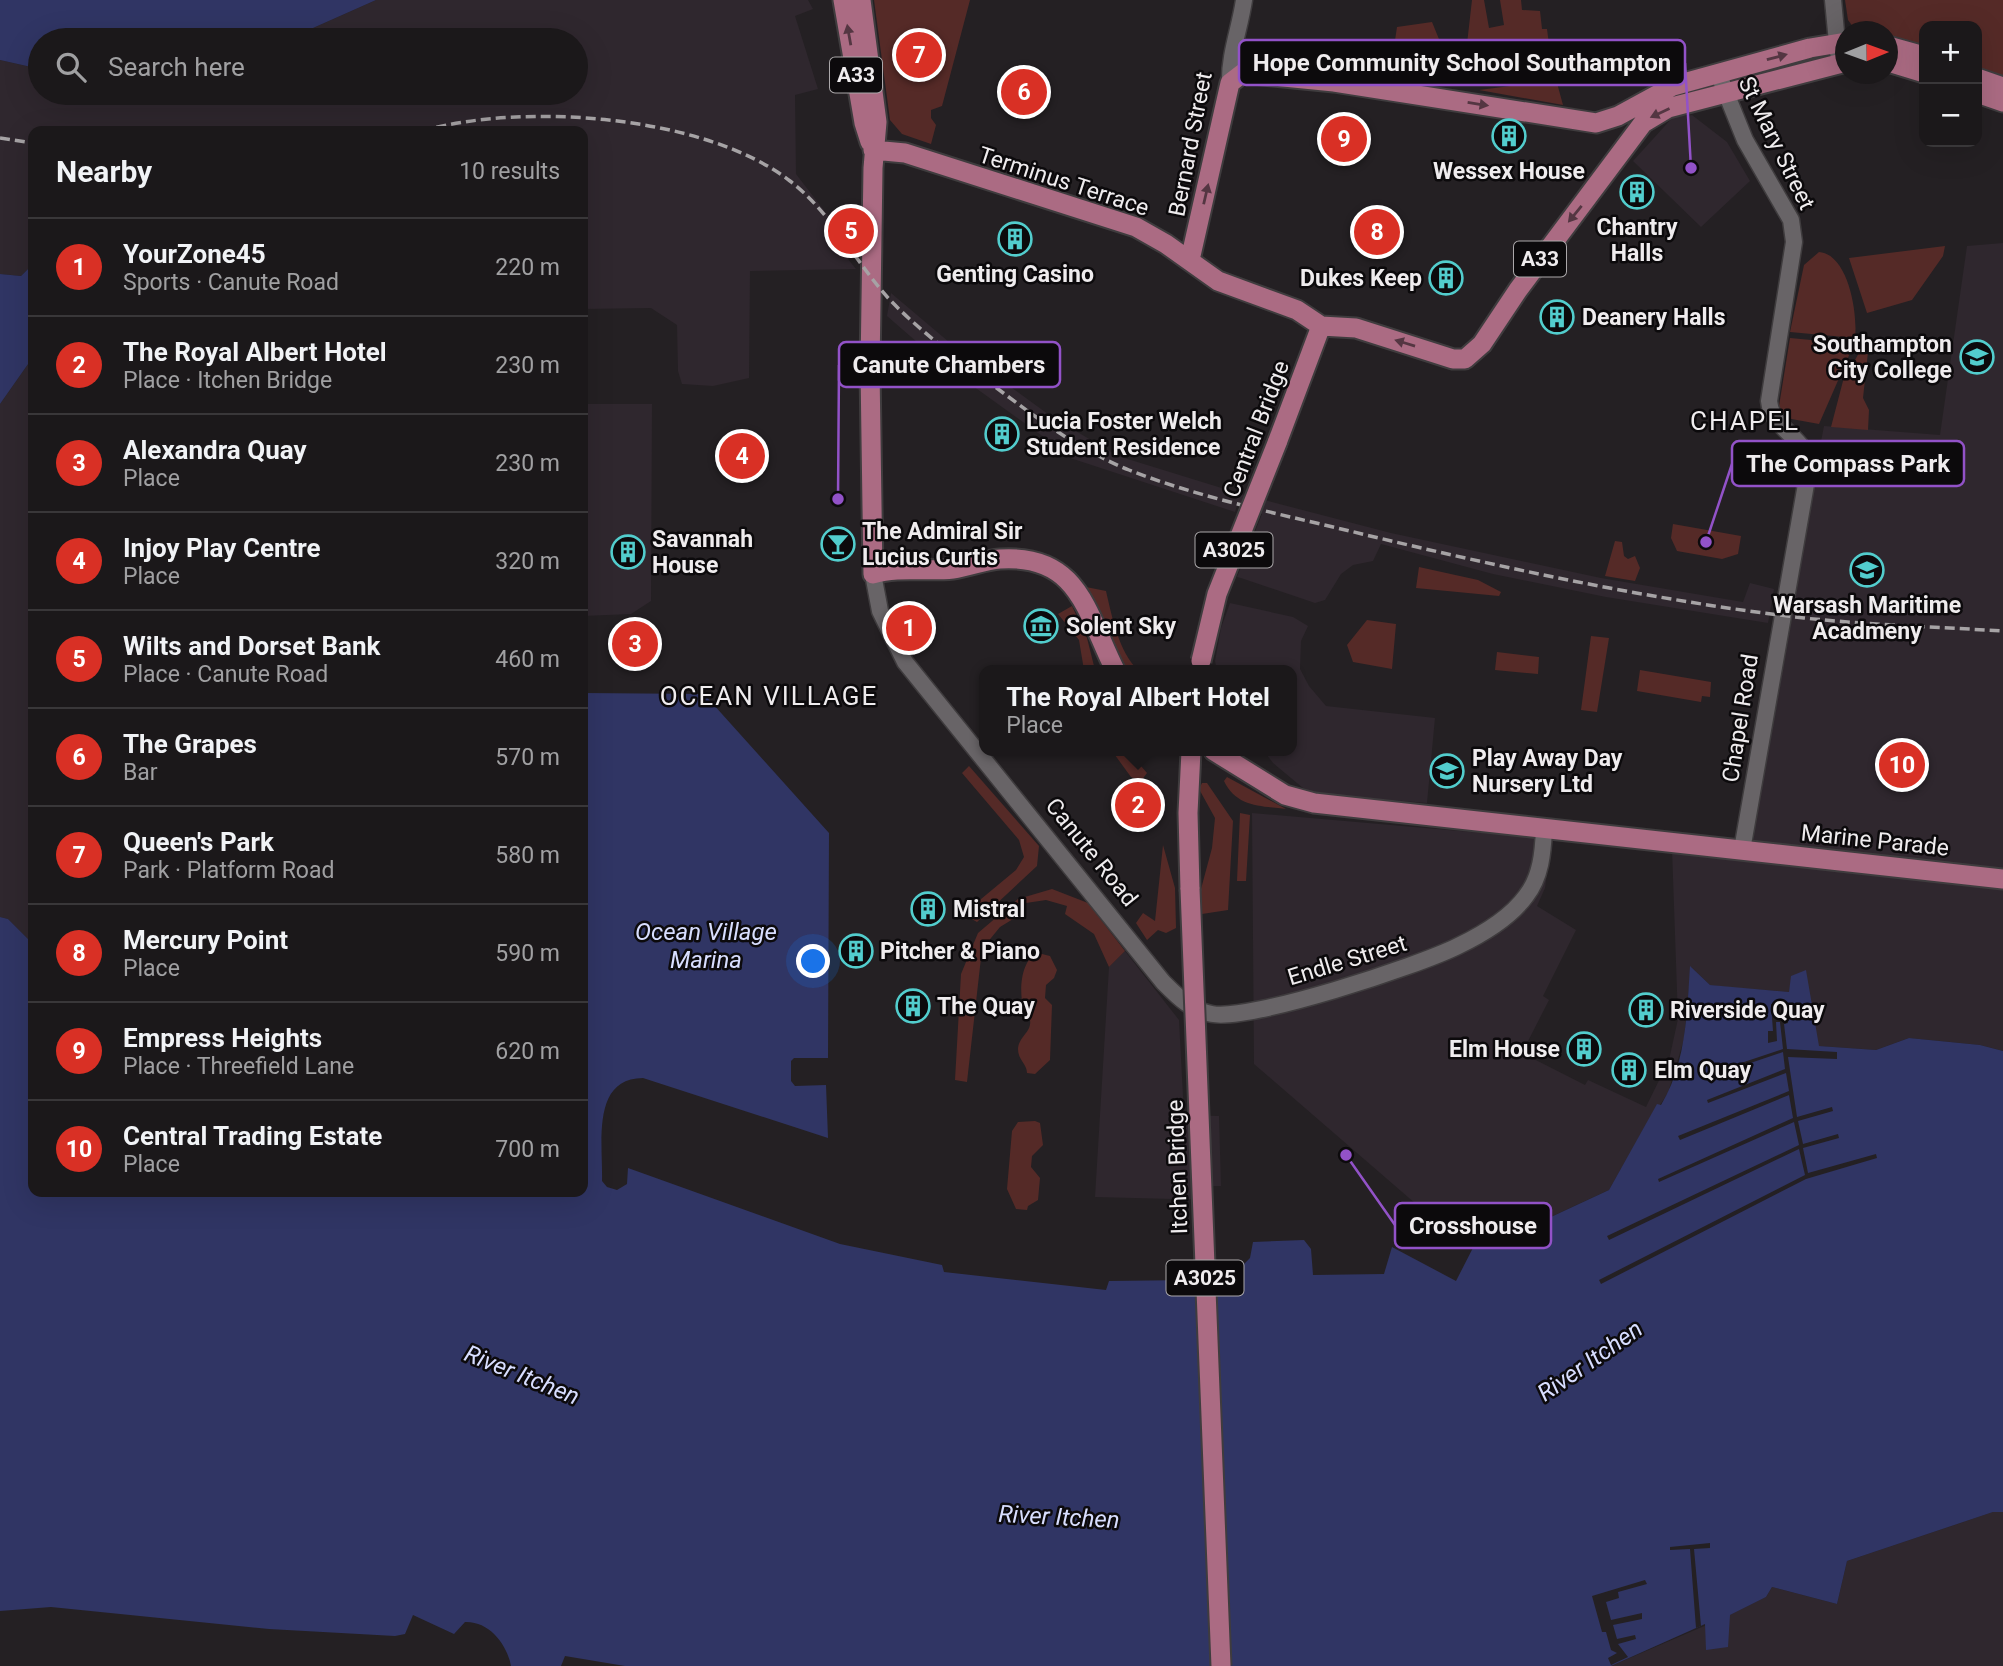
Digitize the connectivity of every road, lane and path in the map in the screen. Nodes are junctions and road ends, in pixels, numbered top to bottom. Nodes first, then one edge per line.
1 (843, 0) edge
2 (861, 0) edge
3 (1244, 0) edge
4 (1833, 0) edge
5 (1837, 21) edge
6 (1239, 39) junction
7 (1835, 44) edge
8 (1898, 49) edge
9 (1919, 55) edge
10 (1835, 64) edge
11 (1898, 65) edge
12 (1919, 71) edge
13 (1248, 73) junction
14 (1718, 73) junction
15 (1982, 80) edge
16 (1230, 83) junction
17 (2003, 87) edge
18 (1724, 93) junction
19 (1982, 95) edge
20 (2003, 102) edge
21 (1596, 123) junction
22 (873, 150) junction
23 (1614, 158) junction
24 (1794, 234) joint
25 (1190, 260) junction
26 (1321, 326) junction
27 (873, 574) junction
28 (1113, 665) edge
29 (1200, 665) edge
30 (979, 754) edge
31 (981, 756) edge
32 (1191, 756) edge
33 (1222, 756) edge
34 (1544, 830) junction
35 (1742, 850) junction
36 (2003, 879) edge
37 (1245, 1013) joint
38 (1221, 1666) edge

22 -> 1 main road, A33
2 - 22 main road, A33
3 - 6 street, Bernard Street
4 - 5 street
6 - 13 street, Bernard Street
6 - 16 street, Bernard Street
14 -> 7 main road
8 - 9 main road
10 - 18 main road, A33
11 - 12 main road
13 - 16 main road
13 -> 21 main road
14 - 18 street, St Mary Street
14 - 21 main road
15 - 17 main road
25 -> 16 main road, Bernard Street
18 -> 23 main road, A33
18 - 24 street, St Mary Street
19 - 20 main road
21 - 23 main road
22 - 25 main road, Terminus Terrace / A33
22 - 27 main road, Canute Road
23 -> 26 main road, Terminus Terrace / A33
24 - 35 street, Chapel Road
25 - 26 main road, Terminus Terrace / A33
26 - 29 main road, Central Bridge / A3025, bridge
27 - 28 main road
27 - 30 street, Canute Road
31 - 37 street, Canute Road
32 - 38 main road, Itchen Bridge / A3025, bridge
33 - 34 main road, Marine Parade
34 - 35 main road, Marine Parade
34 - 37 street, Endle Street
35 - 36 main road, Marine Parade

